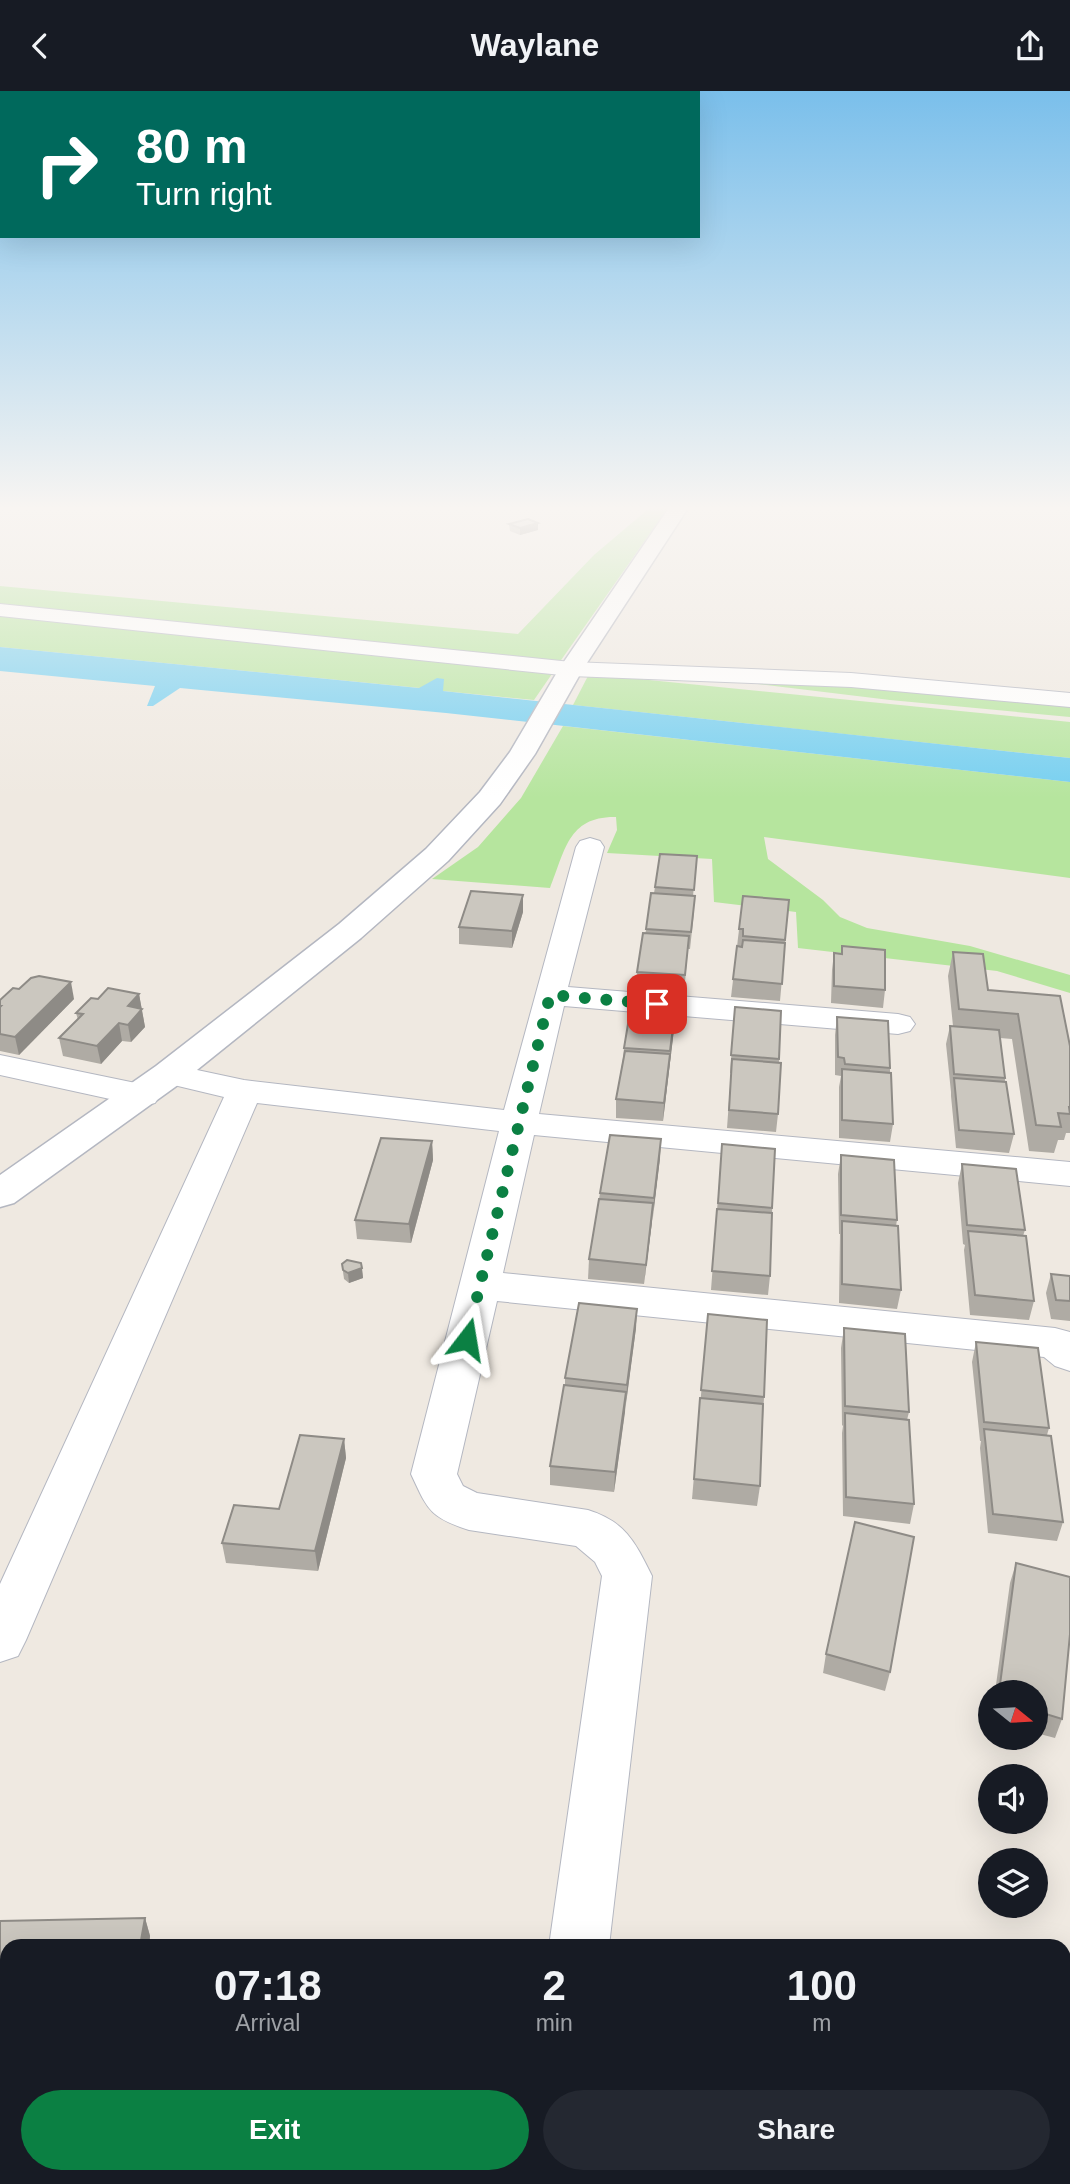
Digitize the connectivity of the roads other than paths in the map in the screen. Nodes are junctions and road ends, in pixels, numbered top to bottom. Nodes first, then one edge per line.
1 (615, 603) edge
2 (0, 610) edge
3 (569, 672) junction
4 (1070, 699) edge
5 (590, 847) dead end
6 (550, 995) junction
7 (898, 1024) dead end
8 (0, 1065) edge
9 (155, 1085) junction
10 (244, 1091) junction
11 (521, 1123) junction
12 (1070, 1174) edge
13 (0, 1194) edge
14 (481, 1285) junction
15 (1070, 1355) edge
16 (0, 1640) edge
17 (580, 1939) edge

1 - 3 main road
2 - 3 street
3 - 4 street
3 - 9 main road
5 - 6 street
6 - 7 street
6 - 11 street
8 - 9 street
9 - 10 street
9 - 13 main road
10 - 11 street
10 - 16 street
11 - 12 street
11 - 14 street
14 - 15 street
14 - 17 street

